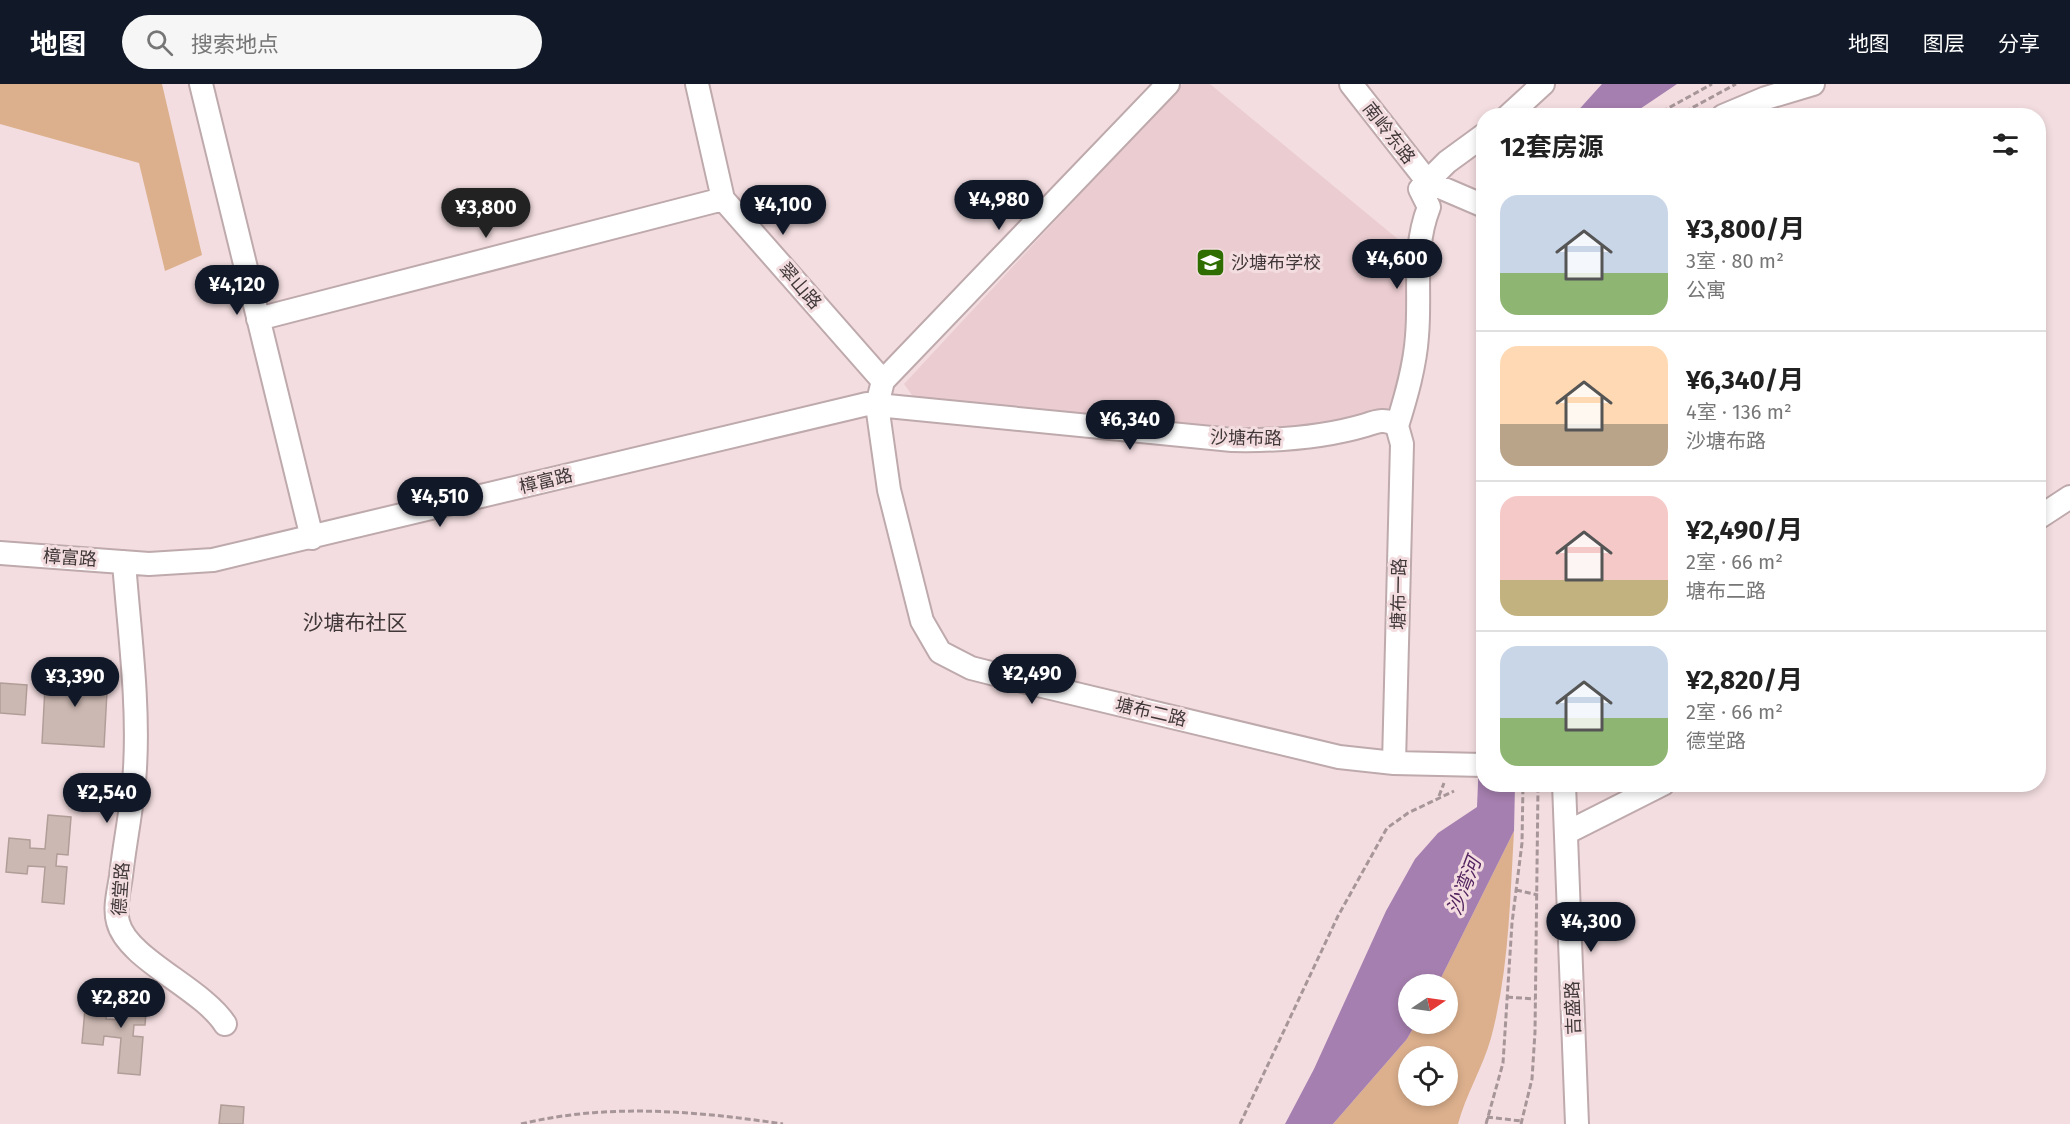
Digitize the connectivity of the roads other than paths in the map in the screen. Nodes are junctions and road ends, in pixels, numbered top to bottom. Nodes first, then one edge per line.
1 (201, 84) edge
2 (697, 84) edge
3 (1168, 84) edge
4 (1351, 84) edge
5 (1543, 84) edge
6 (1813, 84) edge
7 (1517, 108) edge
8 (1742, 108) edge
9 (1476, 141) edge
10 (1428, 183) junction
11 (723, 199) junction
12 (1476, 203) edge
13 (258, 319) junction
14 (883, 381) junction
15 (877, 405) junction
16 (1397, 426) junction
17 (2070, 497) edge
18 (2046, 513) edge
19 (312, 538) junction
20 (0, 553) edge
21 (124, 562) junction
22 (1400, 763) junction
23 (1476, 765) edge
24 (1564, 792) edge
25 (1647, 792) edge
26 (1566, 833) junction
27 (225, 1024) dead end
28 (1577, 1124) edge

1 - 13 street
2 - 11 street, 翠山路
3 - 14 street
4 - 10 street, 南岭东路
5 - 7 street
6 - 8 street
9 - 10 street
10 - 12 street
10 - 16 street
11 - 13 street
11 - 14 street, 翠山路
13 - 19 street
14 - 15 street
15 - 16 street, 沙塘布路
15 - 19 street, 樟富路
15 - 22 street, 塘布二路
16 - 22 street, 塘布一路
17 - 18 street
19 - 21 street, 樟富路
20 - 21 street, 樟富路
21 - 27 street, 德堂路
22 - 23 street, 塘布二路
24 - 26 street, 吉盛路
25 - 26 street
26 - 28 street, 吉盛路

